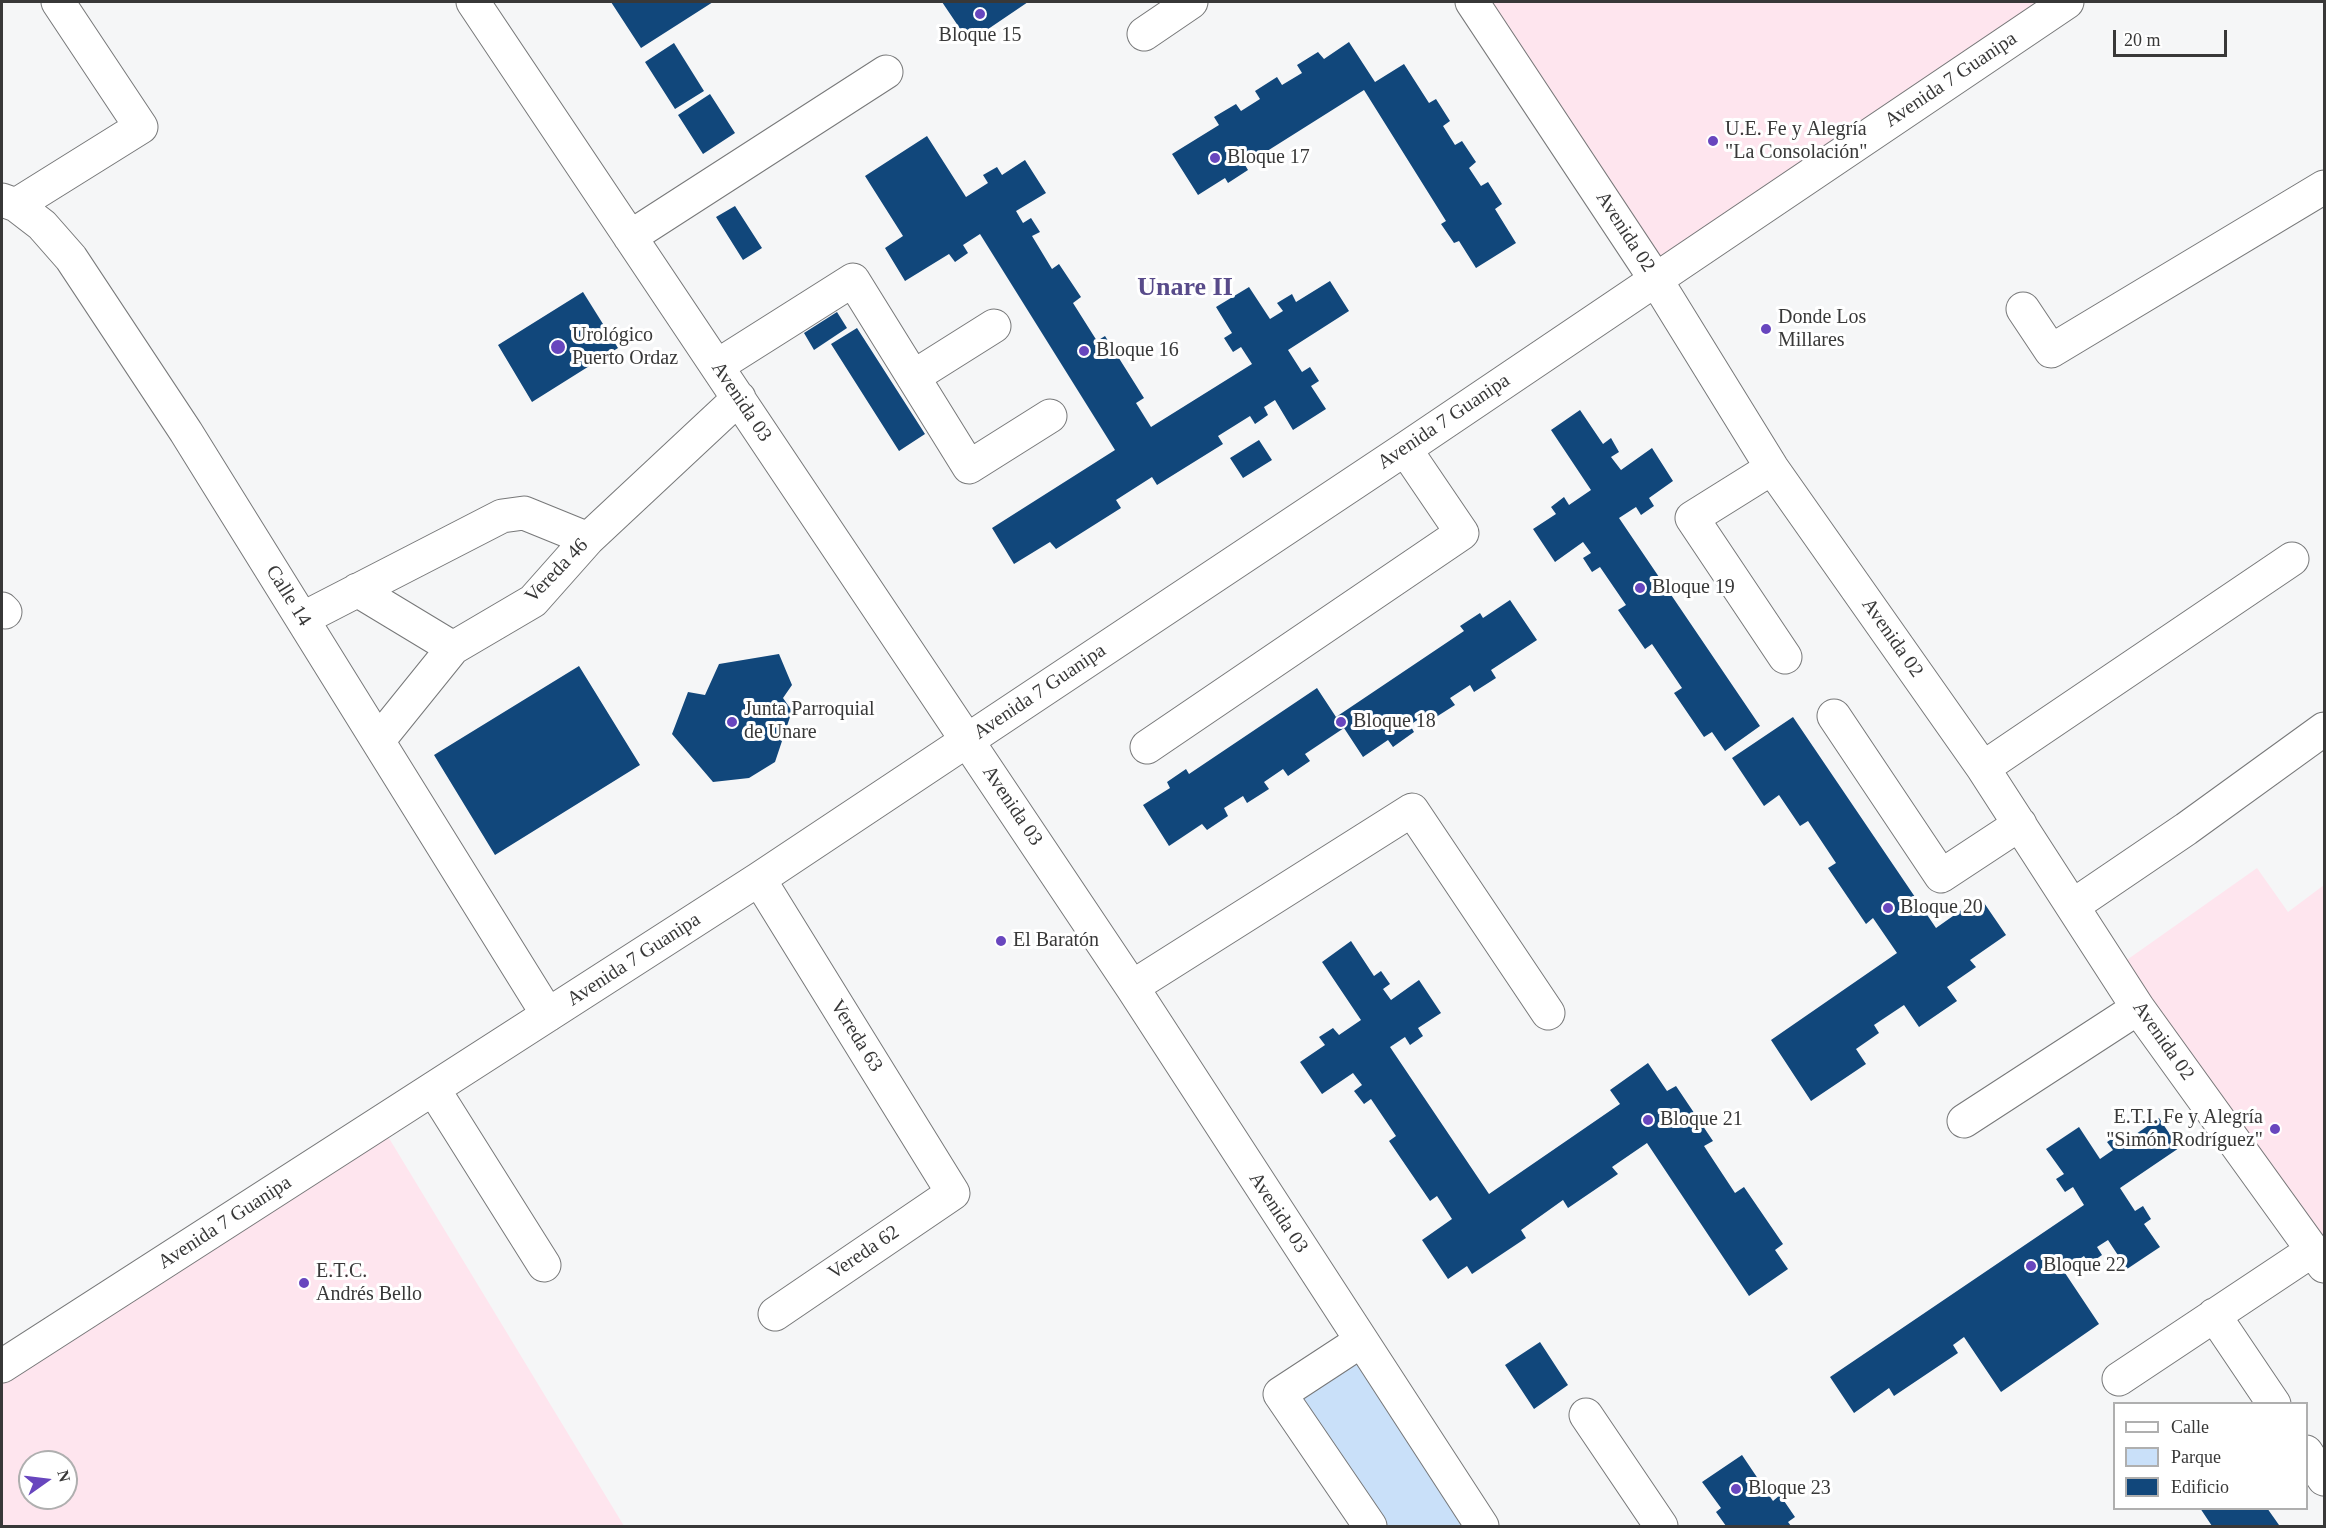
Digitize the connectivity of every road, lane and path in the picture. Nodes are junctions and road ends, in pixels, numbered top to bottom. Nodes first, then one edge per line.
1 (58, 2) edge
2 (473, 2) edge
3 (1191, 2) edge
4 (1472, 2) edge
5 (2067, 2) edge
6 (1144, 34) dead end
7 (886, 72) dead end
8 (2325, 187) edge
9 (9, 203) edge
10 (630, 237) junction
11 (1656, 280) junction
12 (2023, 309) dead end
13 (994, 326) dead end
14 (717, 366) junction
15 (913, 377) junction
16 (739, 398) junction
17 (1050, 416) dead end
18 (1405, 449) junction
19 (1772, 468) junction
20 (588, 538) junction
21 (2292, 559) dead end
22 (357, 590) junction
23 (302, 619) junction
24 (453, 648) junction
25 (1785, 657) dead end
26 (1834, 716) dead end
27 (2325, 729) edge
28 (968, 740) junction
29 (378, 741) junction
30 (1146, 747) dead end
31 (1983, 768) junction
32 (2020, 825) junction
33 (759, 879) junction
34 (2074, 905) junction
35 (1132, 987) junction
36 (2138, 1008) junction
37 (1548, 1012) dead end
38 (548, 1015) junction
39 (434, 1090) junction
40 (1964, 1121) dead end
41 (953, 1193) joint
42 (2319, 1258) edge
43 (544, 1265) dead end
44 (775, 1314) dead end
45 (2214, 1315) junction
46 (1361, 1341) junction
47 (2, 1366) edge
48 (2119, 1379) dead end
49 (2273, 1402) edge
50 (1586, 1414) dead end
51 (2308, 1454) edge
52 (2325, 1479) edge
53 (1370, 1527) edge
54 (1482, 1527) edge
55 (1661, 1527) edge

1 - 9 street
2 - 10 street, Avenida 03
3 - 6 street
4 - 11 street, Avenida 02
5 - 11 street, Avenida 7 Guanipa
7 - 10 street
8 - 12 street
9 - 23 street, Calle 14
10 - 14 street, Avenida 03
11 - 18 street, Avenida 7 Guanipa
11 - 19 street, Avenida 02
13 - 15 street
14 - 15 street
14 - 16 street, Avenida 03
15 - 17 street
16 - 20 street, Vereda 46
16 - 28 street, Avenida 03
18 - 28 street, Avenida 7 Guanipa
18 - 30 street
19 - 25 street
19 - 31 street, Avenida 02
20 - 22 street
20 - 24 street, Vereda 46
21 - 31 street
22 - 23 street
22 - 24 street
23 - 29 street, Calle 14
24 - 29 street, Vereda 46
26 - 32 street
27 - 34 street
28 - 33 street, Avenida 7 Guanipa
28 - 35 street, Avenida 03
29 - 38 street, Calle 14
31 - 32 street, Avenida 02
32 - 34 street, Avenida 02
33 - 38 street, Avenida 7 Guanipa
33 - 41 street, Vereda 63
34 - 36 street, Avenida 02
35 - 37 street
35 - 46 street, Avenida 03
36 - 40 street
36 - 42 street, Avenida 02
38 - 39 street, Avenida 7 Guanipa
39 - 43 street
39 - 47 street, Avenida 7 Guanipa
41 - 44 street, Vereda 62
42 - 45 street
45 - 48 street
45 - 49 street
46 - 53 street
46 - 54 street, Avenida 03
50 - 55 street
51 - 52 street

